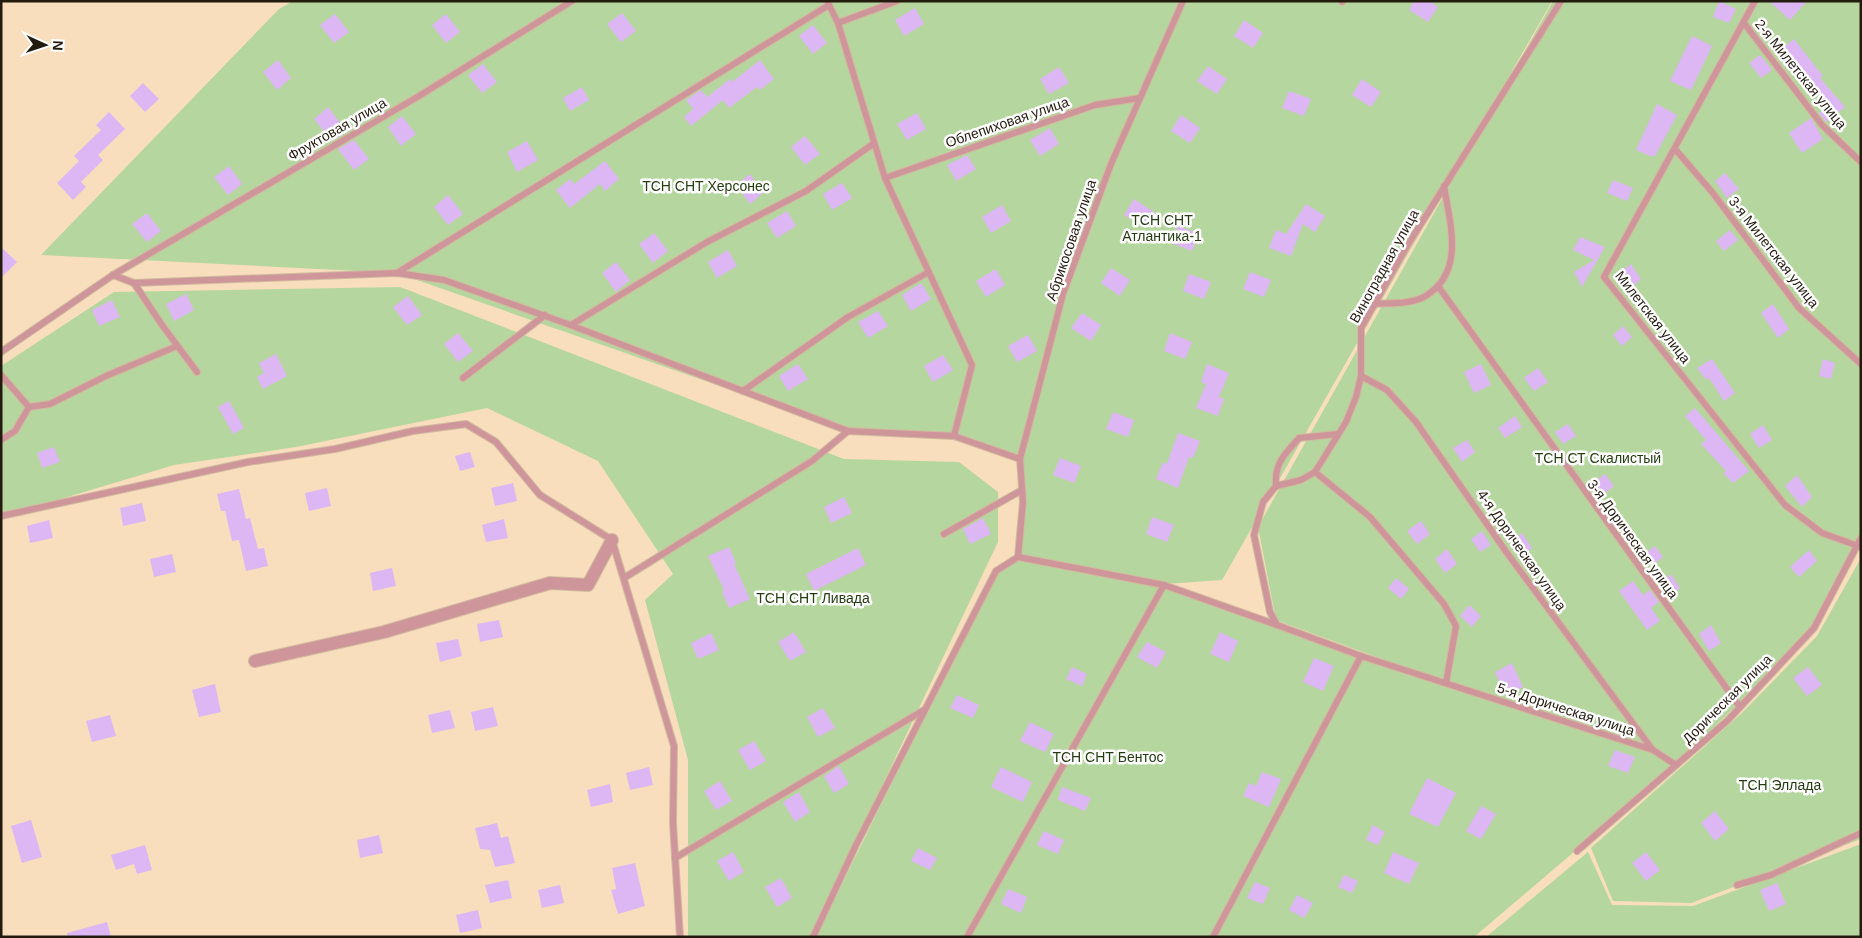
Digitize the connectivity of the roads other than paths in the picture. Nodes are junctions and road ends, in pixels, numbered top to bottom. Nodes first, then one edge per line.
1 (572, 1) edge
2 (897, 1) edge
3 (1183, 1) edge
4 (1561, 1) edge
5 (1755, 1) edge
6 (828, 3) edge
7 (838, 23) junction
8 (1744, 23) junction
9 (1140, 98) junction
10 (873, 144) junction
11 (1675, 149) junction
12 (1861, 162) edge
13 (885, 178) junction
14 (1444, 186) junction
15 (929, 272) junction
16 (397, 273) junction
17 (113, 275) junction
18 (134, 283) junction
19 (1438, 286) junction
20 (1374, 304) junction
21 (545, 315) junction
22 (571, 325) junction
23 (177, 346) junction
24 (1, 352) edge
25 (1861, 364) edge
26 (197, 372) dead end
27 (1, 375) edge
28 (1361, 376) junction
29 (463, 378) dead end
30 (743, 391) junction
31 (29, 407) junction
32 (848, 431) junction
33 (1338, 434) junction
34 (954, 436) junction
35 (1, 440) edge
36 (1020, 459) junction
37 (1315, 472) junction
38 (1276, 486) junction
39 (1022, 490) junction
40 (1, 516) edge
41 (944, 534) dead end
42 (612, 540) junction
43 (1860, 543) edge
44 (1018, 557) junction
45 (624, 578) junction
46 (1164, 585) junction
47 (1277, 625) junction
48 (1360, 656) junction
49 (255, 661) dead end
50 (1446, 683) junction
51 (1740, 706) junction
52 (925, 710) junction
53 (1652, 750) junction
54 (1676, 765) junction
55 (1861, 833) edge
56 (1578, 851) dead end
57 (675, 858) junction
58 (1737, 885) dead end
59 (680, 937) edge
60 (813, 937) edge
61 (967, 937) edge
62 (1213, 937) edge

1 - 17 lane, Фруктовая улица
2 - 7 lane
3 - 9 lane, Абрикосовая улица
4 - 14 lane, Виноградная улица
5 - 8 lane, Милетская улица
6 - 7 lane
6 - 16 lane
7 - 10 lane
8 - 11 lane, Милетская улица
8 - 12 lane, 2-я Милетская улица
9 - 13 lane, Облепиховая улица
9 - 36 lane, Абрикосовая улица
10 - 13 lane
10 - 22 lane
11 - 25 lane, 3-я Милетская улица
11 - 43 lane, Милетская улица
13 - 15 lane
14 - 19 lane
14 - 20 lane, Виноградная улица
15 - 30 lane
15 - 34 lane
16 - 18 lane
16 - 21 lane
17 - 18 lane
17 - 24 lane, Фруктовая улица
18 - 23 lane
19 - 20 lane
19 - 51 lane, 3-я Дорическая улица
20 - 28 lane, Виноградная улица
21 - 22 lane
21 - 29 lane
22 - 30 lane
23 - 26 lane
23 - 31 lane
27 - 31 lane
28 - 33 lane, Виноградная улица
28 - 53 lane, 4-я Дорическая улица
30 - 32 lane
31 - 35 lane
32 - 34 lane
32 - 45 lane
33 - 37 lane, Виноградная улица
33 - 38 lane
34 - 36 lane
36 - 39 lane, Абрикосовая улица
37 - 38 lane
37 - 50 lane
38 - 47 lane
39 - 41 lane
39 - 44 lane, Абрикосовая улица
40 - 42 lane
42 - 45 lane
42 - 49 street
43 - 51 lane, Дорическая улица
44 - 46 lane
44 - 52 lane
45 - 57 lane
46 - 47 lane
46 - 61 lane
47 - 48 lane
48 - 50 lane
48 - 62 lane
50 - 53 lane, 5-я Дорическая улица
51 - 54 lane, Дорическая улица
52 - 57 lane
52 - 60 lane
53 - 54 lane, 5-я Дорическая улица
54 - 56 lane, Дорическая улица
55 - 58 lane
57 - 59 lane

